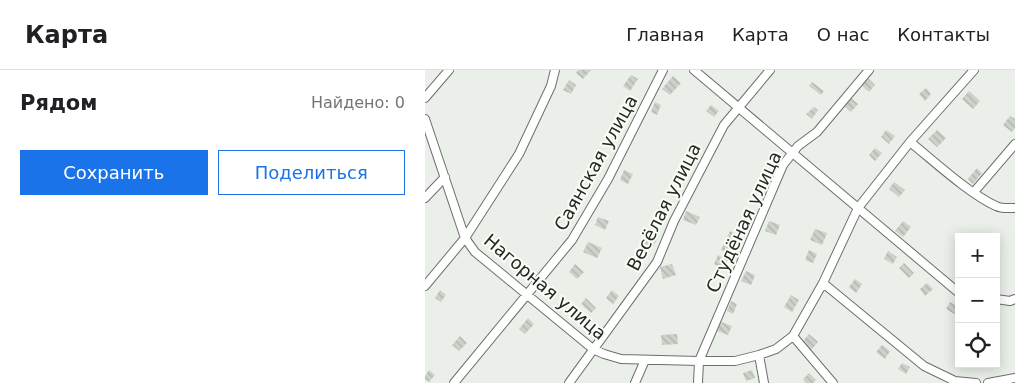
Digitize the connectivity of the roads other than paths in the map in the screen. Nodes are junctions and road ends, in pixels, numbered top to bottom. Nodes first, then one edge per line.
1 (449, 70) edge
2 (555, 70) edge
3 (663, 70) edge
4 (694, 70) edge
5 (770, 70) edge
6 (869, 70) edge
7 (974, 70) edge
8 (425, 98) edge
9 (737, 108) junction
10 (425, 119) edge
11 (910, 142) junction
12 (1015, 144) edge
13 (792, 154) junction
14 (445, 177) junction
15 (974, 192) junction
16 (425, 198) edge
17 (858, 208) junction
18 (1015, 208) edge
19 (465, 238) junction
20 (823, 283) junction
21 (425, 286) edge
22 (955, 290) edge
23 (527, 295) junction
24 (1000, 300) edge
25 (1015, 300) edge
26 (793, 336) junction
27 (593, 349) junction
28 (759, 355) junction
29 (645, 360) junction
30 (699, 361) junction
31 (1015, 378) edge
32 (454, 383) edge
33 (569, 383) edge
34 (635, 383) edge
35 (698, 383) edge
36 (764, 383) edge
37 (833, 383) edge
38 (976, 383) edge
39 (989, 383) edge

1 - 8 street
2 - 19 street
3 - 23 street, Саянская улица
4 - 9 street
5 - 9 street, Весёлая улица
6 - 13 street, Студёная улица
7 - 11 street, Нагорная улица
9 - 13 street
9 - 27 street, Весёлая улица
10 - 14 street, Нагорная улица
11 - 15 street
11 - 17 street, Нагорная улица
12 - 15 street
13 - 17 street
13 - 30 street, Студёная улица
14 - 16 street
14 - 19 street, Нагорная улица
15 - 18 street
17 - 20 street, Нагорная улица
17 - 22 street
19 - 21 street
19 - 23 street, Нагорная улица
20 - 26 street, Нагорная улица
20 - 38 street
23 - 27 street, Нагорная улица
23 - 32 street, Саянская улица
24 - 25 street
26 - 28 street, Нагорная улица
26 - 37 street
27 - 29 street, Нагорная улица
27 - 33 street, Весёлая улица
28 - 30 street, Нагорная улица
28 - 36 street
29 - 30 street, Нагорная улица
29 - 34 street
30 - 35 street, Студёная улица
31 - 39 street

